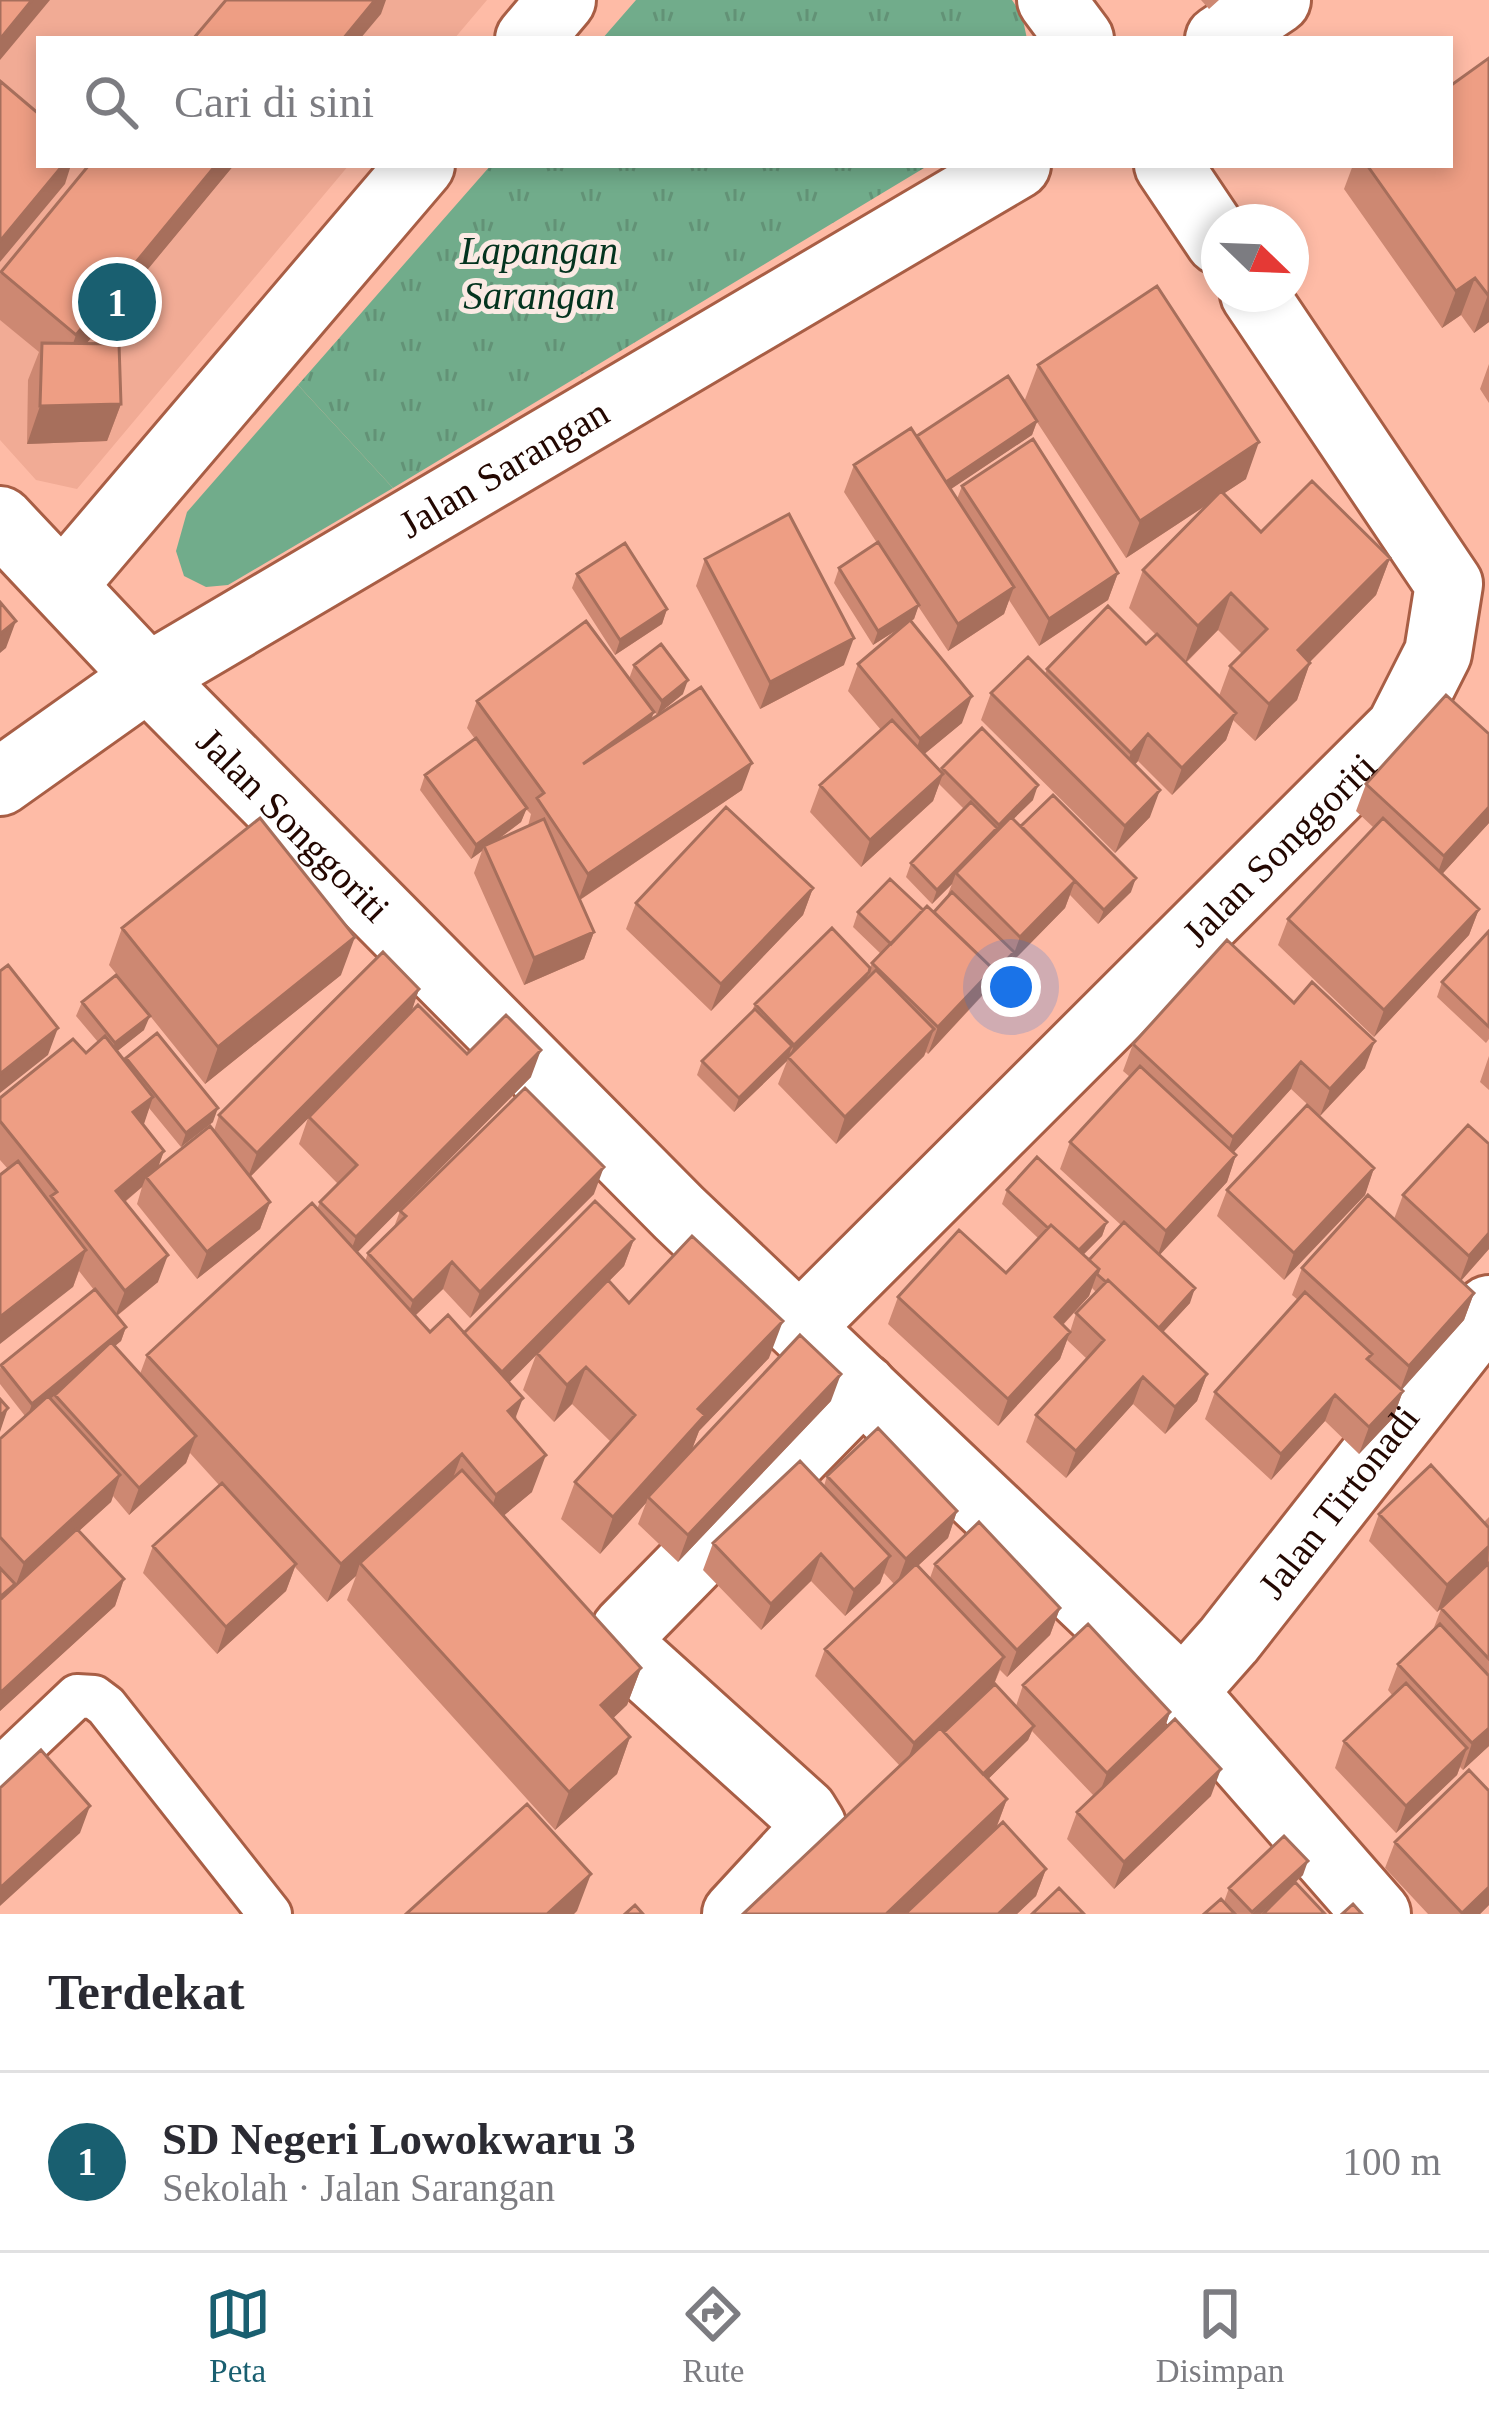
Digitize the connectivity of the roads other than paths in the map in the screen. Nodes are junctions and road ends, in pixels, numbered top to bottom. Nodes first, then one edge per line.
1 (562, 0) edge
2 (1051, 0) edge
3 (1277, 0) edge
4 (532, 36) edge
5 (1078, 36) edge
6 (1223, 36) edge
7 (419, 168) edge
8 (1012, 168) edge
9 (1170, 168) edge
10 (1201, 214) edge
11 (1266, 312) edge
12 (0, 520) edge
13 (64, 585) junction
14 (148, 677) junction
15 (0, 782) edge
16 (1489, 1309) edge
17 (801, 1326) junction
18 (863, 1387) junction
19 (1183, 1692) junction
20 (0, 1768) edge
21 (271, 1914) edge
22 (736, 1914) edge
23 (1377, 1914) edge

1 - 4 street
2 - 5 street
3 - 6 street
7 - 13 street
8 - 14 street, Jalan Sarangan
9 - 10 street
11 - 17 street, Jalan Songgoriti
12 - 13 street, Jalan Songgoriti
13 - 14 street, Jalan Songgoriti
14 - 15 street, Jalan Sarangan
14 - 17 street, Jalan Songgoriti
16 - 19 street, Jalan Tirtonadi
17 - 18 street, Jalan Songgoriti
18 - 19 street, Jalan Songgoriti
18 - 22 street
19 - 23 street, Jalan Songgoriti
20 - 21 lane

